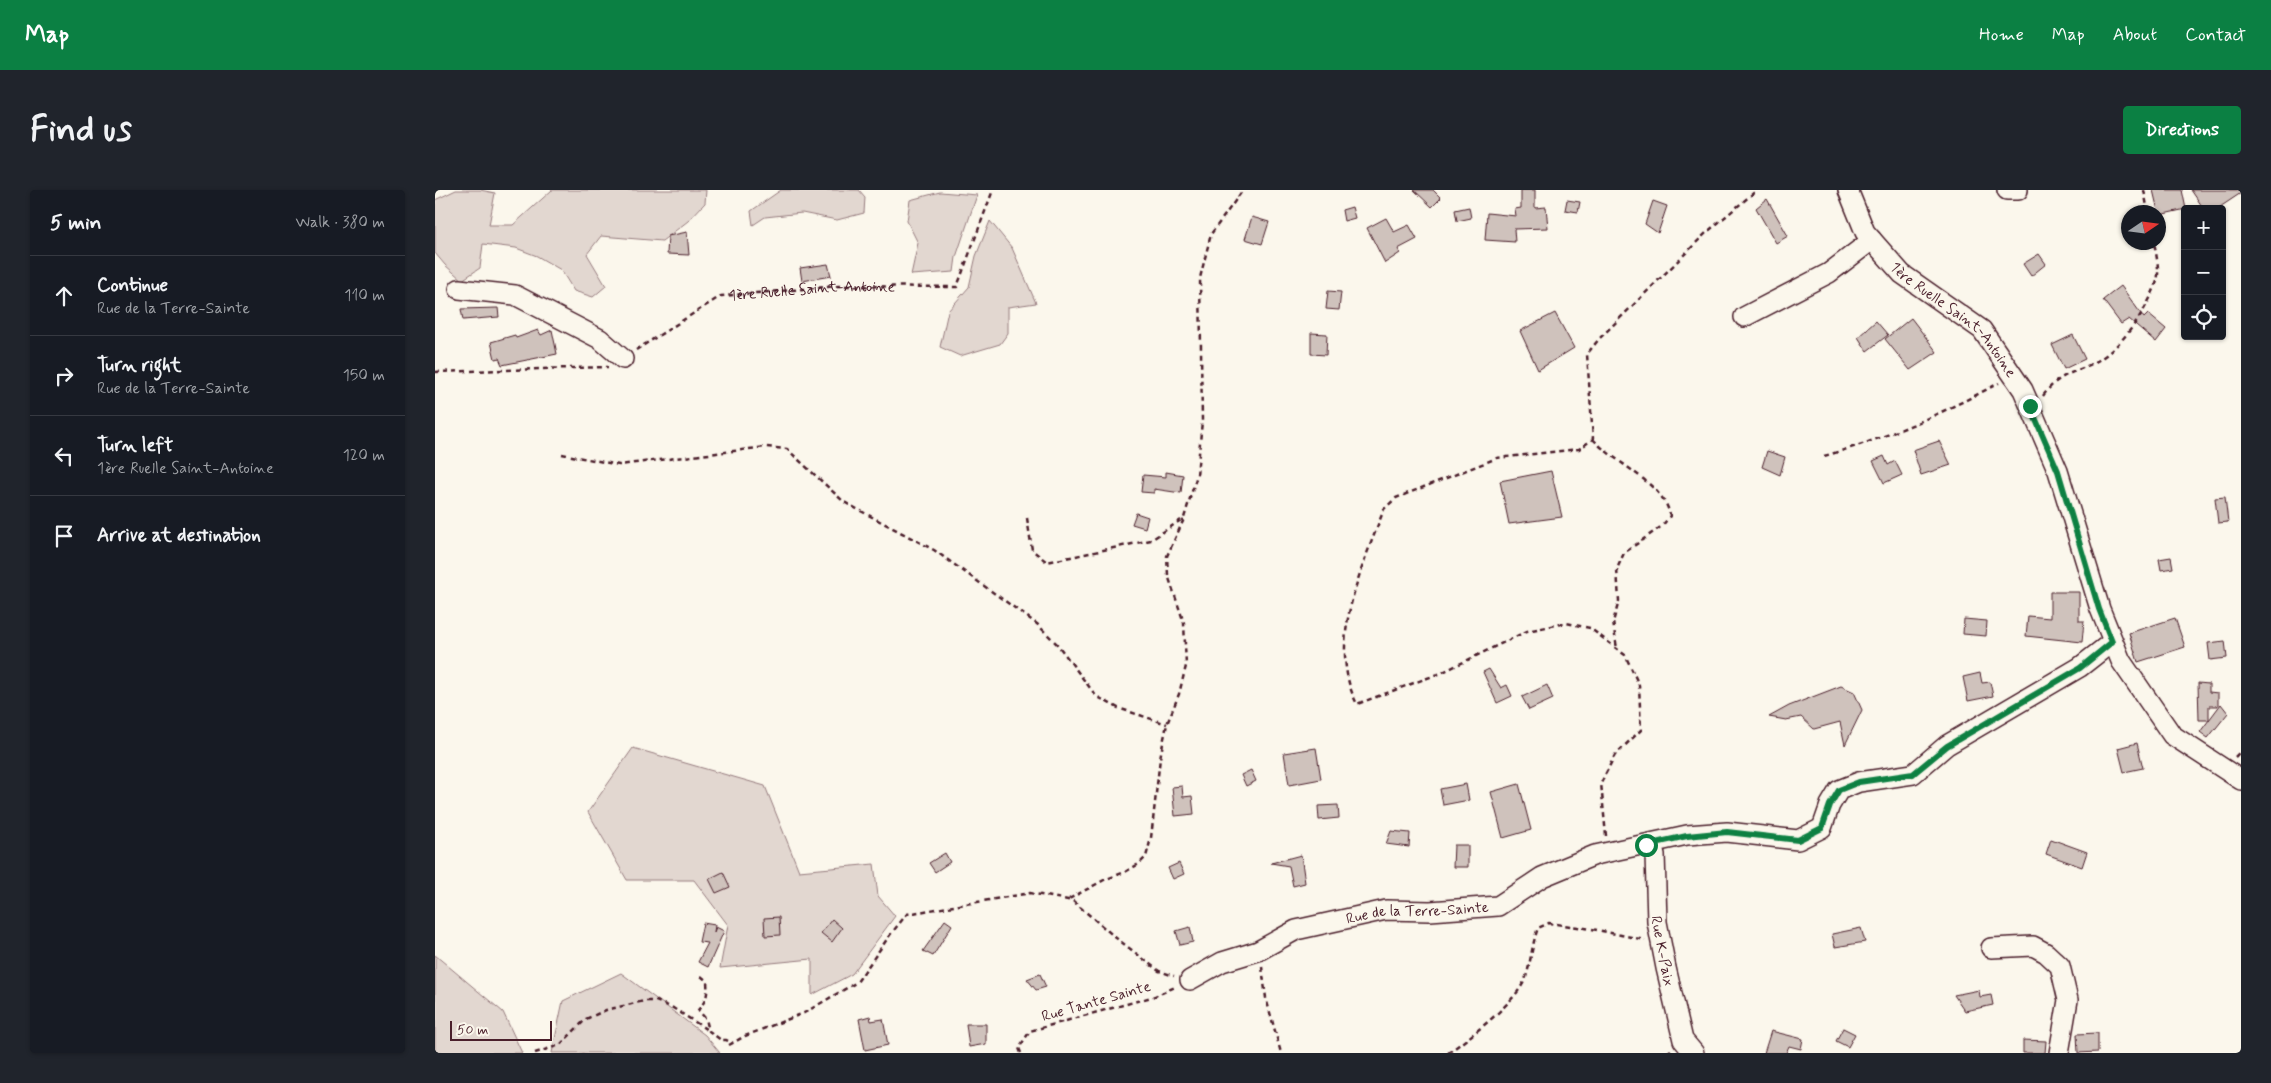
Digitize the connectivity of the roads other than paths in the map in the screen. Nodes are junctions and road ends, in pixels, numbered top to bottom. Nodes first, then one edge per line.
1 (1848, 190) edge
2 (2007, 190) edge
3 (2018, 190) edge
4 (1872, 240) junction
5 (459, 289) dead end
6 (1744, 317) dead end
7 (623, 359) road end
8 (2112, 642) junction
9 (2241, 780) edge
10 (1646, 845) junction
11 (1991, 948) dead end
12 (1190, 980) road end
13 (1694, 1053) edge
14 (2059, 1053) edge

1 - 4 street, 1ère Ruelle Saint-Antoine
2 - 3 street
4 - 6 street
4 - 8 street, 1ère Ruelle Saint-Antoine
5 - 7 street
8 - 9 street, 1ère Ruelle Saint-Antoine
8 - 10 street, Rue de la Terre-Sainte
10 - 12 street, Rue de la Terre-Sainte
10 - 13 street, Rue K-Paix
11 - 14 street

